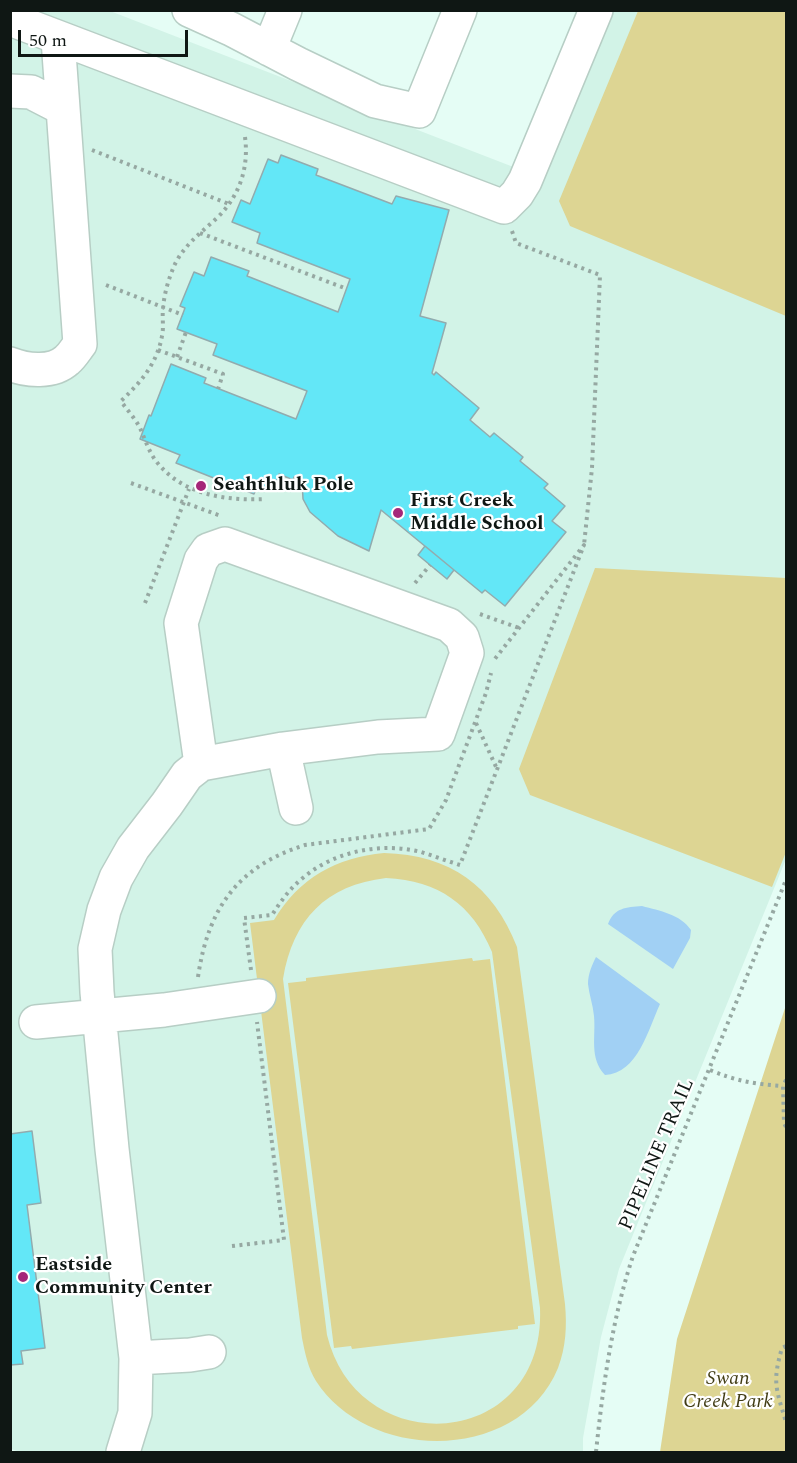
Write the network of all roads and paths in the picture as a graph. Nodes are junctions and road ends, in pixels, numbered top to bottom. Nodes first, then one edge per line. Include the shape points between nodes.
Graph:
1 (189, 10) edge
2 (285, 10) edge
3 (460, 10) edge
4 (596, 10) edge
5 (10, 19) edge
6 (58, 39) junction
7 (269, 49) junction
8 (10, 91) edge
9 (62, 108) junction
10 (244, 127) dead end
11 (88, 149) dead end
12 (229, 204) junction
13 (504, 207) junction
14 (200, 233) junction
15 (106, 285) dead end
16 (346, 289) dead end
17 (163, 307) junction
18 (183, 315) dead end
19 (186, 332) dead end
20 (158, 350) junction
21 (177, 357) junction
22 (10, 364) edge
23 (218, 389) dead end
24 (189, 489) junction
25 (266, 499) dead end
26 (584, 545) junction
27 (430, 565) dead end
28 (410, 588) dead end
29 (145, 603) dead end
30 (471, 611) dead end
31 (519, 628) junction
32 (475, 723) junction
33 (283, 749) junction
34 (201, 764) junction
35 (497, 770) junction
36 (296, 808) dead end
37 (786, 880) edge
38 (199, 984) dead end
39 (257, 997) junction
40 (99, 1017) junction
41 (36, 1022) dead end
42 (710, 1070) junction
43 (786, 1080) edge
44 (783, 1086) junction
45 (786, 1127) edge
46 (232, 1246) dead end
47 (786, 1346) edge
48 (209, 1352) dead end
49 (136, 1358) junction
50 (786, 1422) edge
51 (123, 1452) edge
52 (596, 1452) edge

1 - 7 street
2 - 7 street
3 - 7 street via 419,111 375,101
4 - 13 street via 525,180
5 - 6 street
6 - 9 street
6 - 13 street
8 - 9 street via 31,92
9 - 22 street via 80,344 66,361 45,370
10 - 12 path via 245,171
11 - 12 path
12 - 14 path
13 - 26 path via 516,243 600,274 592,468
14 - 16 path
14 - 17 path via 182,251
15 - 17 path
17 - 18 path
17 - 20 path
19 - 21 path
20 - 21 path
20 - 24 path via 140,384 121,401 139,426 155,460
21 - 23 path via 224,374
24 - 25 path via 215,497
24 - 29 path
26 - 31 path
26 - 35 path
27 - 28 path
30 - 31 path
31 - 32 path via 495,659
32 - 35 path
32 - 38 path via 446,800 429,829 305,845 259,866 235,886 217,910 207,934
33 - 34 street
33 - 34 street via 438,734 466,653 462,637 449,625 225,544 208,550 201,560 181,623
33 - 36 street
34 - 40 street via 187,775 133,848 116,878 95,949
35 - 39 path via 460,865 420,852 387,848 359,851 331,860 304,876 272,915 244,918
37 - 42 path, PIPELINE TRAIL
39 - 40 street
39 - 46 path via 284,1240
40 - 41 street
40 - 49 street
42 - 44 path via 752,1084
42 - 52 path, PIPELINE TRAIL via 624,1285 606,1371
43 - 44 path
44 - 45 path
47 - 50 path via 775,1372
48 - 49 street
49 - 51 street via 135,1413

